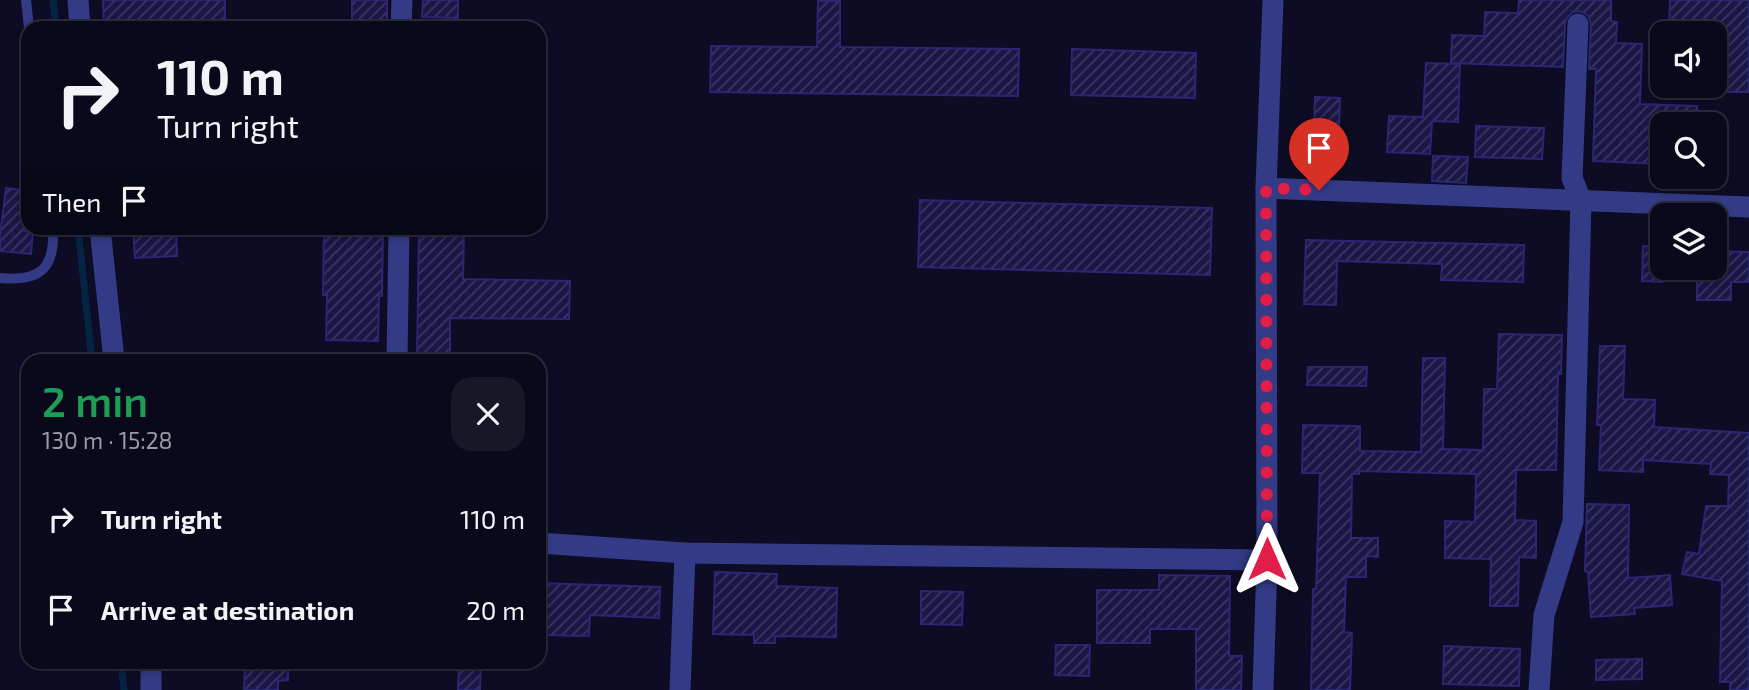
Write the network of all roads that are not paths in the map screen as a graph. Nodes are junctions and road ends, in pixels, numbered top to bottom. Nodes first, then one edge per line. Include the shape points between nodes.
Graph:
1 (26, 0) edge
2 (78, 0) edge
3 (402, 0) edge
4 (1273, 0) edge
5 (28, 21) edge
6 (80, 21) edge
7 (401, 21) edge
8 (1578, 24) dead end
9 (1266, 188) junction
10 (1581, 200) junction
11 (1749, 207) edge
12 (53, 235) edge
13 (101, 235) edge
14 (399, 235) edge
15 (0, 278) edge
16 (113, 354) edge
17 (397, 354) edge
18 (546, 543) edge
19 (685, 553) junction
20 (1267, 559) junction
21 (151, 669) edge
22 (151, 690) edge
23 (680, 690) edge
24 (1263, 690) edge
25 (1539, 690) edge

1 - 5 lane
2 - 6 street
3 - 7 street
4 - 9 street
8 - 10 street via 1572,178
9 - 10 street
9 - 20 street
10 - 11 street
10 - 25 street via 1573,522 1544,615
12 - 15 lane via 48,265 34,276
13 - 16 street
14 - 17 street
18 - 19 street
19 - 20 street
19 - 23 street
20 - 24 street
21 - 22 street

